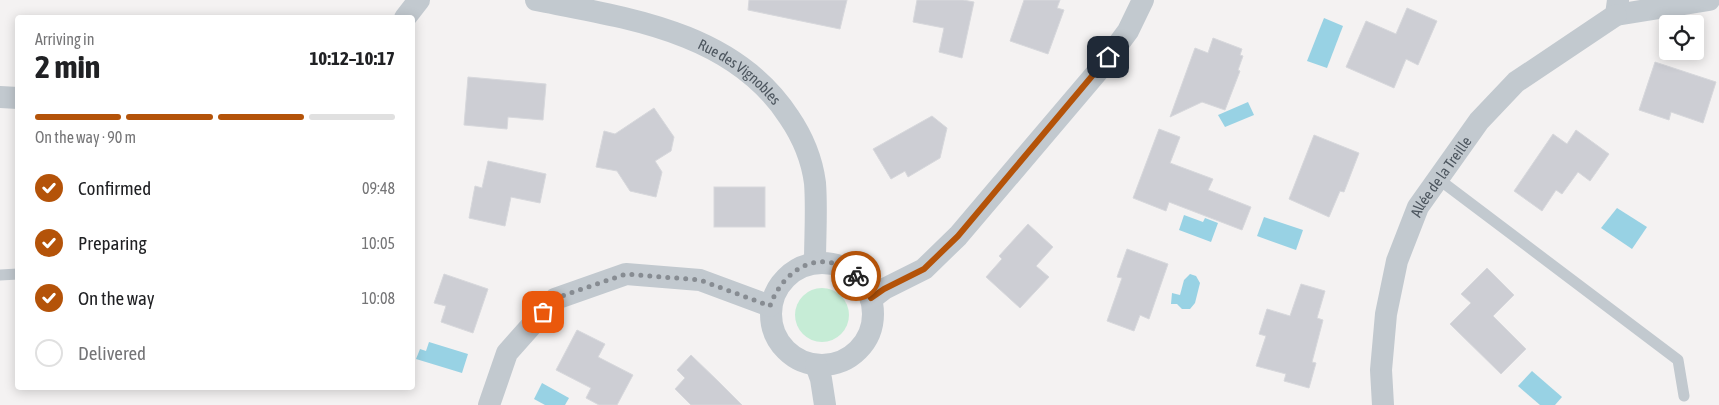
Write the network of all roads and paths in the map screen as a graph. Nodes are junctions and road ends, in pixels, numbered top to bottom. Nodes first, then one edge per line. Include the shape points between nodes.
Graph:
1 (419, 0) edge
2 (536, 0) edge
3 (1143, 0) edge
4 (1709, 0) edge
5 (620, 8) edge
6 (1617, 8) edge
7 (407, 15) edge
8 (0, 97) edge
9 (15, 98) edge
10 (1437, 178) junction
11 (815, 262) junction
12 (15, 274) edge
13 (0, 275) edge
14 (871, 298) junction
15 (770, 306) junction
16 (816, 366) junction
17 (1684, 396) dead end
18 (489, 405) edge
19 (825, 405) edge
20 (1383, 405) edge

1 - 7 street
2 - 5 street, Rue des Vignobles
3 - 14 street via 1128,31 1099,70 958,236 924,269
4 - 6 street, Allée de la Treille
5 - 11 street, Rue des Vignobles via 708,45 747,68 780,103 802,137 815,182
6 - 10 street, Allée de la Treille via 1516,82 1479,121
8 - 9 street
10 - 17 lane via 1678,360
10 - 20 street, Allée de la Treille via 1418,207 1397,261 1386,314 1381,370
11 - 14 street via 850,270 863,283
11 - 15 street via 785,277 775,290
12 - 13 lane
14 - 16 street via 870,332 861,347 833,365
15 - 16 street via 770,323 776,339 786,352
15 - 18 street via 700,280 626,274 556,298 507,353
16 - 19 street

